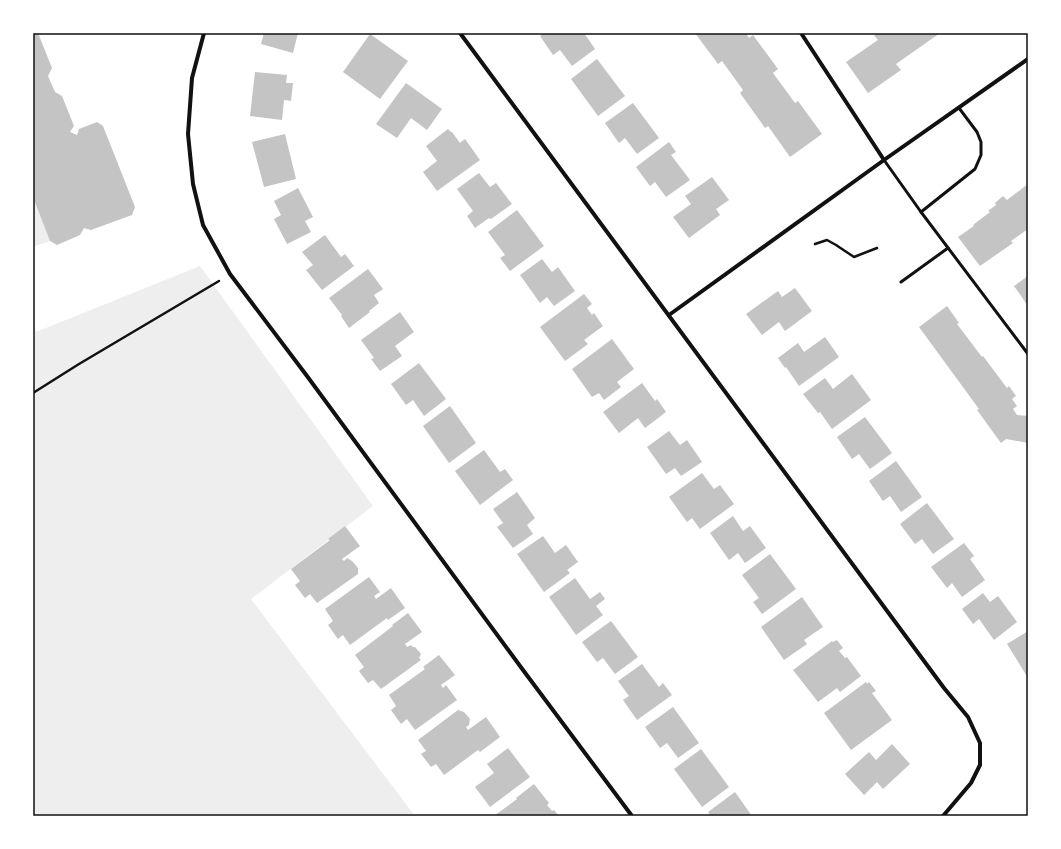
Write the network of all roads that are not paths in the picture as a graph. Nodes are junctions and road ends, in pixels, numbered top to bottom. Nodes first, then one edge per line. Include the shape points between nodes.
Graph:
1 (204, 33) edge
2 (460, 33) edge
3 (801, 33) edge
4 (1028, 59) edge
5 (959, 108) junction
6 (884, 160) junction
7 (921, 212) junction
8 (948, 248) junction
9 (901, 282) dead end
10 (669, 315) junction
11 (1028, 354) edge
12 (632, 816) edge
13 (943, 816) edge

1 - 12 street via 192,78 188,134 193,184 203,225 230,274
2 - 10 street
3 - 6 street
4 - 5 street
5 - 6 street
5 - 7 lane via 977,132 981,142 981,155 975,169
6 - 7 lane
6 - 10 street
7 - 8 lane
8 - 9 lane
8 - 11 lane
10 - 13 street via 968,717 980,743 980,765 971,783

